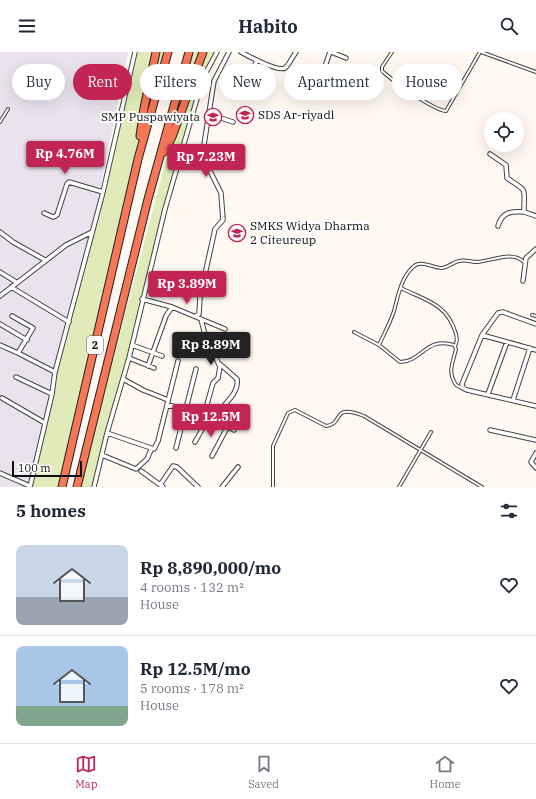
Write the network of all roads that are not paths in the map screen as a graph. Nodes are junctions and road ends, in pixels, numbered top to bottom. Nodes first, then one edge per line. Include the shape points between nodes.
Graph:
1 (135, 52) edge
2 (156, 52) edge
3 (168, 52) edge
4 (189, 52) edge
5 (203, 52) edge
6 (217, 52) edge
7 (229, 52) edge
8 (241, 52) edge
9 (296, 52) edge
10 (330, 52) edge
11 (392, 52) edge
12 (481, 52) edge
13 (346, 58) dead end
14 (257, 60) junction
15 (211, 64) edge
16 (255, 64) edge
17 (326, 64) edge
18 (536, 72) edge
19 (211, 80) edge
20 (214, 81) junction
21 (197, 100) edge
22 (8, 109) dead end
23 (209, 114) junction
24 (0, 122) edge
25 (233, 122) dead end
26 (490, 154) dead end
27 (138, 158) junction
28 (158, 163) junction
29 (103, 192) junction
30 (524, 212) junction
31 (44, 213) dead end
32 (536, 216) edge
33 (498, 226) dead end
34 (0, 232) edge
35 (92, 232) junction
36 (536, 249) edge
37 (45, 260) junction
38 (525, 263) junction
39 (0, 272) edge
40 (523, 281) dead end
41 (16, 282) junction
42 (10, 287) junction
43 (401, 288) junction
44 (0, 296) edge
45 (142, 299) junction
46 (172, 307) junction
47 (532, 315) dead end
48 (12, 316) dead end
49 (196, 316) junction
50 (536, 316) edge
51 (201, 319) junction
52 (69, 322) junction
53 (0, 324) edge
54 (536, 324) edge
55 (225, 329) dead end
56 (354, 332) dead end
57 (482, 335) junction
58 (27, 340) junction
59 (507, 342) junction
60 (132, 345) junction
61 (379, 345) junction
62 (1, 346) edge
63 (455, 346) junction
64 (530, 348) junction
65 (536, 350) edge
66 (18, 353) junction
67 (153, 353) junction
68 (162, 356) dead end
69 (129, 358) junction
70 (178, 361) dead end
71 (219, 364) junction
72 (148, 366) junction
73 (154, 368) dead end
74 (196, 369) dead end
75 (55, 372) junction
76 (16, 377) dead end
77 (122, 379) junction
78 (463, 388) junction
79 (52, 394) junction
80 (488, 394) junction
81 (2, 398) dead end
82 (168, 400) junction
83 (513, 400) junction
84 (167, 405) junction
85 (536, 406) edge
86 (186, 408) junction
87 (204, 415) junction
88 (209, 417) junction
89 (214, 419) junction
90 (45, 422) junction
91 (228, 426) junction
92 (234, 430) dead end
93 (490, 430) dead end
94 (431, 432) dead end
95 (107, 433) junction
96 (536, 440) edge
97 (195, 442) dead end
98 (176, 448) dead end
99 (151, 450) junction
100 (421, 450) junction
101 (536, 453) edge
102 (102, 455) junction
103 (212, 456) dead end
104 (238, 468) dead end
105 (536, 468) edge
106 (141, 471) dead end
107 (0, 473) edge
108 (161, 486) edge
109 (30, 487) edge
110 (62, 487) edge
111 (77, 487) edge
112 (94, 487) edge
113 (198, 487) edge
114 (222, 487) edge
115 (273, 487) edge
116 (399, 487) edge
117 (482, 487) edge

1 - 29 street
2 - 27 highway via 144,108
3 - 27 highway, 2
4 - 28 highway, 2
5 - 28 highway via 172,137
6 - 15 street
7 - 20 street
8 - 14 street
9 - 14 street via 282,69
10 - 13 street
10 - 17 street
11 - 12 lane via 382,71 390,79 446,111
12 - 18 lane
14 - 16 street
19 - 20 street
20 - 23 street
21 - 45 street
22 - 24 lane
23 - 25 street
23 - 49 street via 203,151 221,193 223,220 215,229 200,297 199,314
26 - 30 street via 506,165 507,178 523,188
27 - 110 highway, 2
28 - 111 highway, 2
29 - 31 street via 69,182 57,215 53,217
29 - 35 street
30 - 32 street
30 - 33 street via 506,213
34 - 37 street
35 - 37 street via 74,239
35 - 52 street
36 - 38 street via 529,254
37 - 41 street
38 - 40 street
38 - 43 lane via 517,257 509,256 477,262 461,260 443,268 420,264 413,266 407,273
39 - 41 street
41 - 42 street
42 - 44 street
42 - 52 street
43 - 61 lane via 394,312
43 - 63 lane via 420,295 440,307 453,325 457,339
45 - 46 street
45 - 60 street
46 - 49 street
46 - 67 street via 166,316
47 - 50 lane
48 - 58 street via 33,328
49 - 51 street
51 - 55 street
51 - 71 street
52 - 75 street
53 - 58 street
54 - 57 street via 499,312
56 - 61 lane
57 - 59 street
57 - 78 street via 464,379
58 - 66 street
59 - 64 street
59 - 80 street
60 - 67 street
60 - 69 street
61 - 63 lane via 400,362 410,360 435,343
62 - 66 street
63 - 78 lane via 450,364 451,374 456,385
64 - 65 street
64 - 83 street
66 - 75 street
67 - 68 street
67 - 72 street
69 - 72 street
69 - 77 street
70 - 82 street
71 - 87 street via 219,374 212,385
71 - 89 street via 238,382 231,398
72 - 73 street
74 - 86 street
75 - 79 street
76 - 79 street
77 - 82 street
77 - 95 street
78 - 80 street
79 - 90 street
80 - 83 street
81 - 90 street
82 - 84 street
83 - 85 street
84 - 86 street
84 - 99 street via 156,447
86 - 87 street
86 - 98 street
87 - 88 street
88 - 89 street
88 - 97 street
89 - 91 street
90 - 109 street
91 - 92 street
91 - 103 street
93 - 96 street
94 - 100 lane
95 - 99 street
95 - 102 street
99 - 102 street via 147,460 136,469
100 - 115 lane via 381,424 351,411 343,411 332,425 326,426 297,411 291,411 273,446
100 - 116 lane
100 - 117 lane
101 - 105 street via 531,462
102 - 112 street
104 - 114 street
106 - 108 street
107 - 109 street
108 - 113 street via 173,466

